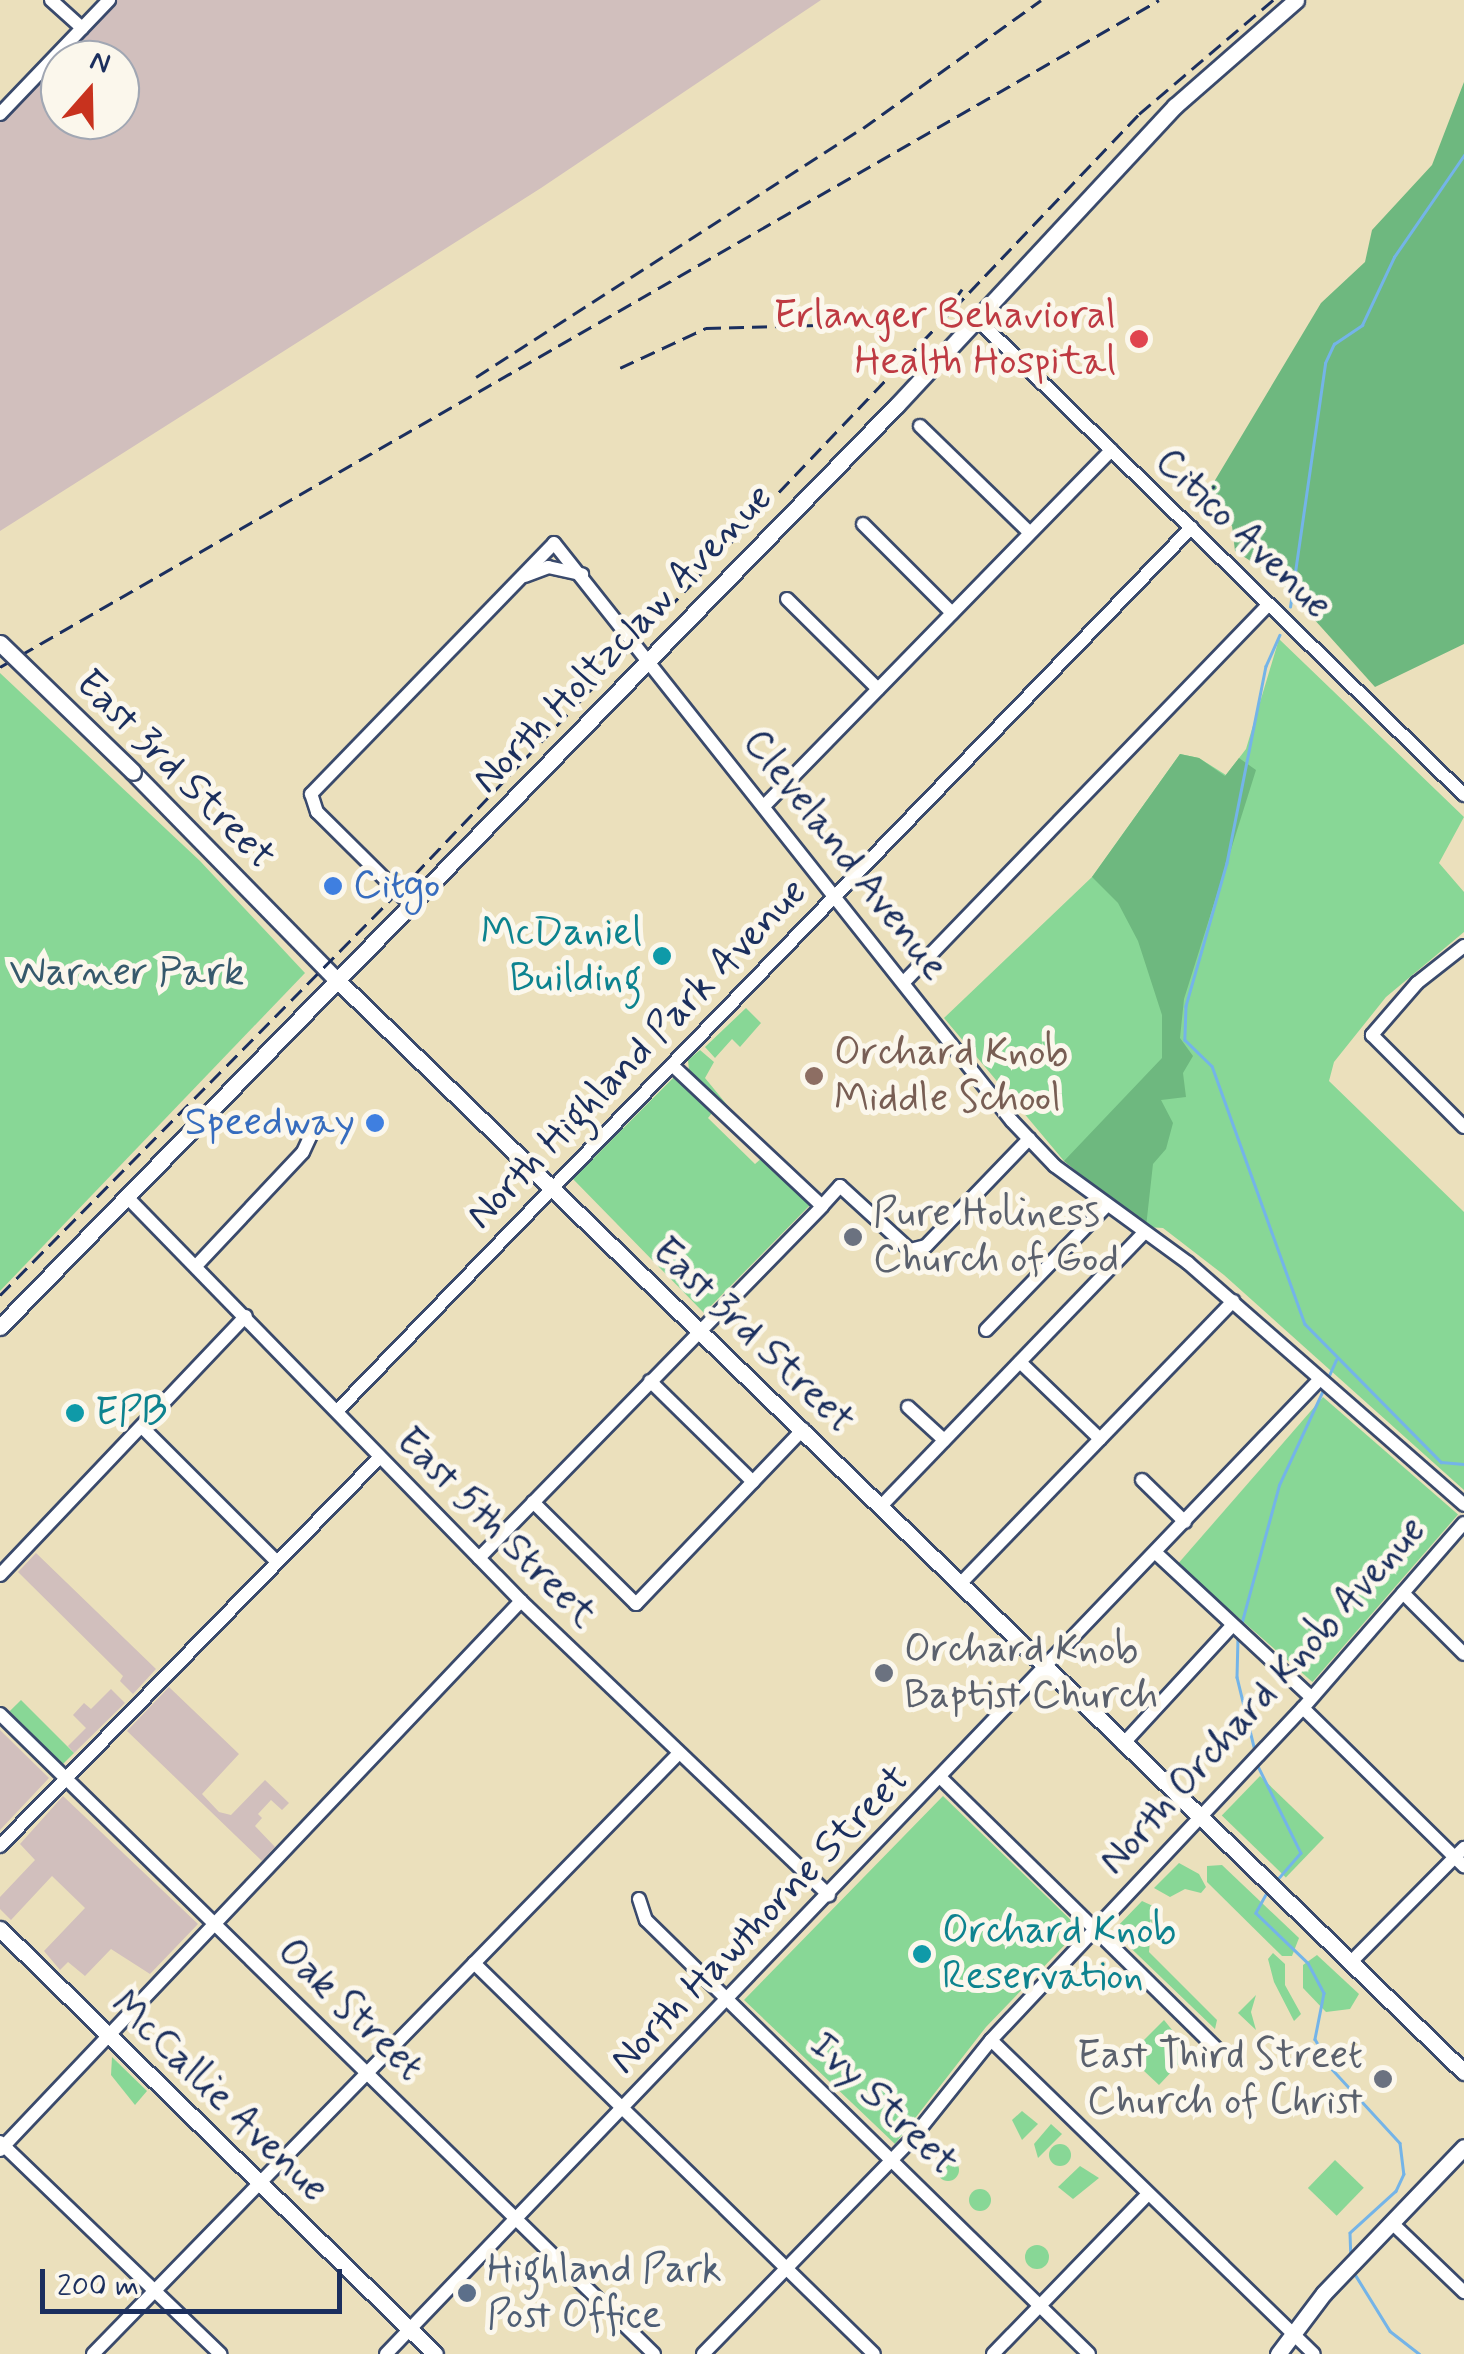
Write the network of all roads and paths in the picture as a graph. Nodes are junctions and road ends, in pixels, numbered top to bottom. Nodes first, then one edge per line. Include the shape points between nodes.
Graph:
1 (51, 0) edge
2 (108, 0) edge
3 (1296, 0) edge
4 (82, 28) junction
5 (0, 114) edge
6 (977, 319) junction
7 (920, 426) dead end
8 (1110, 450) junction
9 (863, 524) dead end
10 (1191, 528) junction
11 (1030, 534) junction
12 (583, 574) junction
13 (511, 587) junction
14 (787, 599) dead end
15 (1270, 604) junction
16 (952, 614) junction
17 (0, 643) edge
18 (648, 659) junction
19 (878, 689) junction
20 (1464, 795) edge
21 (765, 805) junction
22 (834, 896) junction
23 (410, 904) junction
24 (1461, 956) edge
25 (338, 982) junction
26 (904, 982) junction
27 (672, 1065) junction
28 (1464, 1127) edge
29 (311, 1135) dead end
30 (1029, 1139) junction
31 (552, 1190) junction
32 (127, 1198) junction
33 (822, 1206) junction
34 (1106, 1206) junction
35 (1144, 1233) junction
36 (196, 1266) junction
37 (1233, 1301) junction
38 (246, 1316) junction
39 (0, 1327) edge
40 (986, 1330) dead end
41 (701, 1331) junction
42 (1020, 1362) junction
43 (1320, 1379) junction
44 (650, 1380) junction
45 (908, 1407) dead end
46 (339, 1409) junction
47 (142, 1427) junction
48 (803, 1428) junction
49 (1100, 1439) junction
50 (944, 1440) junction
51 (378, 1459) junction
52 (1142, 1480) dead end
53 (753, 1482) junction
54 (532, 1502) junction
55 (883, 1504) junction
56 (1464, 1505) edge
57 (1186, 1522) junction
58 (1464, 1523) edge
59 (1156, 1553) junction
60 (479, 1558) junction
61 (276, 1561) junction
62 (0, 1575) edge
63 (961, 1583) junction
64 (1403, 1593) junction
65 (520, 1601) junction
66 (1232, 1626) junction
67 (1464, 1654) edge
68 (1048, 1664) junction
69 (1307, 1703) junction
70 (0, 1714) edge
71 (1124, 1744) junction
72 (679, 1753) junction
73 (65, 1778) junction
74 (942, 1779) junction
75 (1200, 1818) junction
76 (0, 1846) edge
77 (1461, 1857) edge
78 (829, 1895) junction
79 (640, 1899) dead end
80 (217, 1925) junction
81 (0, 1929) edge
82 (1094, 1930) junction
83 (474, 1963) junction
84 (1350, 1963) junction
85 (728, 2000) junction
86 (110, 2037) junction
87 (990, 2040) junction
88 (1216, 2048) dead end
89 (366, 2072) junction
90 (1464, 2072) edge
91 (624, 2108) junction
92 (2, 2146) edge
93 (1464, 2147) edge
94 (894, 2158) junction
95 (260, 2182) junction
96 (1146, 2195) junction
97 (516, 2218) junction
98 (1392, 2223) junction
99 (787, 2268) junction
100 (155, 2291) junction
101 (1464, 2292) edge
102 (1039, 2305) junction
103 (410, 2330) junction
104 (1291, 2334) junction
105 (94, 2354) edge
106 (220, 2354) edge
107 (386, 2354) edge
108 (435, 2354) edge
109 (654, 2354) edge
110 (703, 2354) edge
111 (874, 2354) edge
112 (992, 2354) edge
113 (1089, 2354) edge
114 (1278, 2354) edge
115 (1314, 2354) edge

1 - 4 street
2 - 4 street
3 - 6 main road, North Holtzclaw Avenue via 1174,106
4 - 5 street
6 - 8 street, Citico Avenue
6 - 18 main road, North Holtzclaw Avenue
7 - 11 street
8 - 10 street, Citico Avenue
8 - 11 street
9 - 16 street
10 - 15 street, Citico Avenue
10 - 22 street, North Highland Park Avenue
11 - 16 street
12 - 13 street via 548,567
12 - 13 street, Cleveland Avenue via 554,542
12 - 18 street, Cleveland Avenue
13 - 23 street via 310,794 317,812
14 - 19 street
15 - 20 street, Citico Avenue
15 - 26 street
16 - 19 street
17 - 25 main road, East 3rd Street, bridge
18 - 21 street, Cleveland Avenue
18 - 23 main road, North Holtzclaw Avenue
19 - 21 street
21 - 22 street, Cleveland Avenue
22 - 26 street, Cleveland Avenue
22 - 27 street, North Highland Park Avenue
23 - 25 main road, North Holtzclaw Avenue
24 - 28 street via 1416,983 1372,1035
25 - 31 main road, East 3rd Street
25 - 32 main road, North Holtzclaw Avenue
26 - 30 street, Cleveland Avenue
27 - 31 street, North Highland Park Avenue
27 - 33 street
29 - 36 street via 303,1152
30 - 33 street via 918,1250 901,1246 840,1186
30 - 34 street, Cleveland Avenue
31 - 41 main road, East 3rd Street
31 - 46 street, North Highland Park Avenue
32 - 36 street, East 5th Street
32 - 39 main road, North Holtzclaw Avenue
33 - 41 street
34 - 35 street, Cleveland Avenue
34 - 40 street
35 - 37 street, Cleveland Avenue
35 - 42 street
36 - 38 street, East 5th Street
37 - 43 street, Cleveland Avenue
37 - 49 street
38 - 46 street, East 5th Street
38 - 47 street
41 - 44 street
41 - 48 main road, East 3rd Street
42 - 49 street
42 - 50 street
43 - 56 street, Cleveland Avenue
43 - 57 street, North Hawthorne Street
44 - 53 street
44 - 54 street
45 - 50 street
46 - 51 street, East 5th Street
47 - 61 street
47 - 62 street
48 - 53 street
48 - 55 main road, East 3rd Street
49 - 63 street
50 - 55 street
51 - 60 street, East 5th Street
51 - 61 street
52 - 57 street
53 - 54 street via 636,1604
54 - 60 street
55 - 63 main road, East 3rd Street
57 - 59 street, North Hawthorne Street
58 - 64 street, North Orchard Knob Avenue
59 - 66 street
59 - 68 street, North Hawthorne Street
60 - 65 street, East 5th Street
61 - 73 street
63 - 68 main road, East 3rd Street
64 - 67 street
64 - 69 street, North Orchard Knob Avenue
65 - 72 street, East 5th Street
65 - 80 street
66 - 69 street
66 - 71 street
68 - 71 main road, East 3rd Street
68 - 74 street, North Hawthorne Street
69 - 75 street, North Orchard Knob Avenue
69 - 77 street
70 - 73 street, Oak Street
71 - 75 main road, East 3rd Street
72 - 78 street, East 5th Street
72 - 83 street
73 - 76 street
73 - 80 street, Oak Street
74 - 78 street, North Hawthorne Street
74 - 82 street
75 - 82 street, North Orchard Knob Avenue
75 - 84 main road, East 3rd Street
77 - 84 street
78 - 85 street, North Hawthorne Street
79 - 85 street, Ivy Street via 646,1920
80 - 86 street
80 - 89 street, Oak Street
81 - 86 main road, McCallie Avenue
82 - 87 street, North Orchard Knob Avenue
82 - 88 street
83 - 89 street
83 - 91 street
84 - 90 main road, East 3rd Street
85 - 91 street, North Hawthorne Street
85 - 94 street, Ivy Street
86 - 92 street
86 - 95 main road, McCallie Avenue
87 - 94 street, North Orchard Knob Avenue
87 - 96 street
89 - 95 street
89 - 97 street, Oak Street
91 - 97 street, North Hawthorne Street
91 - 99 street
92 - 100 street
93 - 98 main road
94 - 99 street, North Orchard Knob Avenue
94 - 102 street, Ivy Street
95 - 100 street
95 - 103 main road, McCallie Avenue
96 - 102 street
96 - 104 street
97 - 103 street, North Hawthorne Street
97 - 109 street, Oak Street
98 - 101 street
98 - 104 main road
99 - 110 street, North Orchard Knob Avenue
99 - 111 street
100 - 105 street
100 - 106 street
102 - 112 street
102 - 113 street, Ivy Street
103 - 107 street, North Hawthorne Street
103 - 108 main road, McCallie Avenue
104 - 114 main road
104 - 115 street

